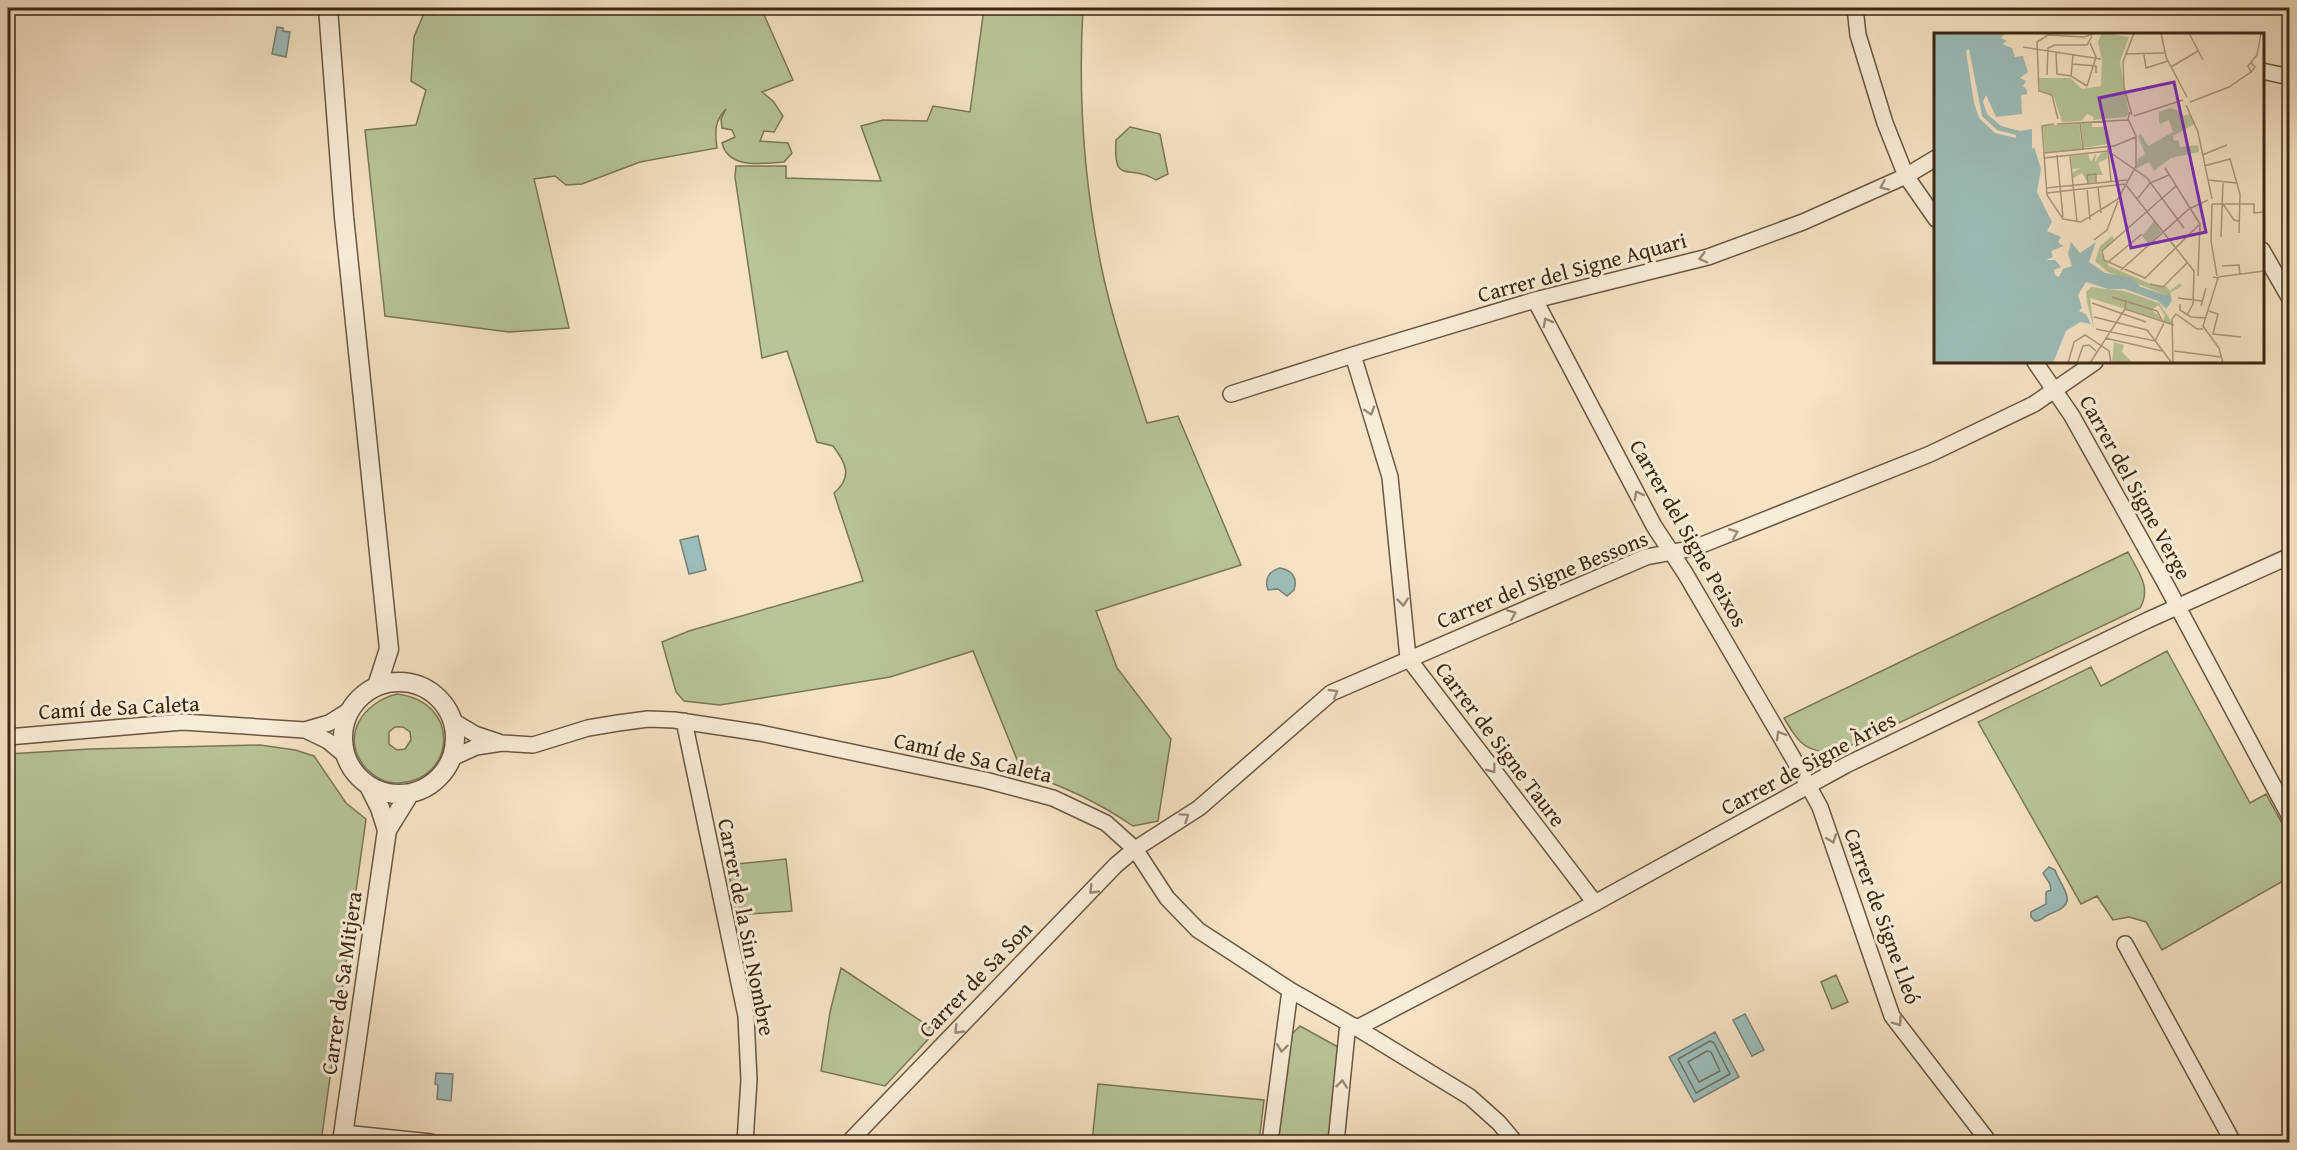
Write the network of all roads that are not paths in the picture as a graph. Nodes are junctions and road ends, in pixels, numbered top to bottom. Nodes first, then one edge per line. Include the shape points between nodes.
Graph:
1 (328, 8) edge
2 (1856, 8) edge
3 (2264, 71) edge
4 (2289, 77) edge
5 (1934, 159) edge
6 (1906, 176) junction
7 (1934, 218) edge
8 (2264, 254) edge
9 (2289, 299) edge
10 (1535, 300) junction
11 (1353, 355) junction
12 (2036, 363) edge
13 (2094, 363) edge
14 (2055, 390) junction
15 (1231, 394) dead end
16 (1671, 553) junction
17 (2289, 556) edge
18 (2177, 606) junction
19 (389, 649) junction
20 (1408, 658) junction
21 (413, 683) junction
22 (377, 686) junction
23 (351, 709) junction
24 (453, 721) junction
25 (684, 721) junction
26 (305, 730) junction
27 (8, 737) edge
28 (502, 743) junction
29 (346, 756) junction
30 (452, 758) junction
31 (369, 786) junction
32 (1809, 786) junction
33 (410, 793) junction
34 (2289, 817) edge
35 (387, 830) junction
36 (1135, 849) junction
37 (1595, 903) junction
38 (2125, 944) dead end
39 (1290, 990) junction
40 (1353, 1025) junction
41 (343, 1138) edge
42 (431, 1143) edge
43 (745, 1143) edge
44 (849, 1143) edge
45 (1270, 1143) edge
46 (1336, 1143) edge
47 (1515, 1143) edge
48 (1989, 1143) edge
49 (2233, 1143) edge

1 - 19 street via 344,217
2 - 6 street via 1858,35
3 - 4 street
5 - 6 street, Carrer del Signe Aquari
6 - 7 street
6 -> 10 street, Carrer del Signe Aquari via 1803,222 1708,257
8 - 9 street
10 - 11 street, Carrer del Signe Aquari
16 -> 10 street, Carrer del Signe Peixos
11 - 15 street, Carrer del Signe Aquari
11 -> 20 street, Carrer de Signe Taure via 1390,477
12 - 14 street, Carrer del Signe Verge
13 - 14 street, Carrer del Signe Bessons
16 -> 14 street, Carrer del Signe Bessons via 1694,548 1930,454
14 - 18 street, Carrer del Signe Verge
20 -> 16 street, Carrer del Signe Bessons via 1646,557
32 -> 16 street, Carrer del Signe Peixos
17 - 18 street, Carrer de Signe Àries
18 - 32 street, Carrer de Signe Àries
18 - 34 street, Carrer del Signe Verge
19 - 21 street
19 - 22 street
36 -> 20 street, Carrer del Signe Bessons via 1199,808 1331,693
20 -> 37 street, Carrer de Signe Taure
21 - 22 street
21 - 24 street via 444,704
22 - 23 street
23 - 26 street, Camí de Sa Caleta via 329,723
23 - 29 street via 343,733
24 - 28 street, Camí de Sa Caleta
24 - 30 street via 456,741
25 - 28 street, Camí de Sa Caleta via 618,723 533,745
25 - 36 street, Camí de Sa Caleta via 760,733 1053,798 1106,823
25 - 43 street, Carrer de la Sin Nombre via 746,1016 749,1080
26 - 27 street, Camí de Sa Caleta via 183,722
26 - 29 street, Camí de Sa Caleta via 328,741
28 - 30 street, Camí de Sa Caleta via 476,747
29 - 31 street via 359,778
30 - 33 street via 440,777
31 - 33 street via 392,794
31 - 35 street, Carrer de Sa Mitjera
32 - 37 street, Carrer de Signe Àries
32 -> 48 street, Carrer de Signe Lleó via 1836,850 1892,1016
33 - 35 street, Carrer de Sa Mitjera
35 - 41 street, Carrer de Sa Mitjera
36 - 39 street, Camí de Sa Caleta via 1167,898 1197,930
36 -> 44 street, Carrer de Sa Son
37 - 40 street, Carrer de Signe Àries
38 - 49 street
39 - 40 street, Camí de Sa Caleta
39 -> 45 street
46 -> 40 street
40 - 47 street, Camí de Sa Caleta via 1470,1097
41 - 42 street

